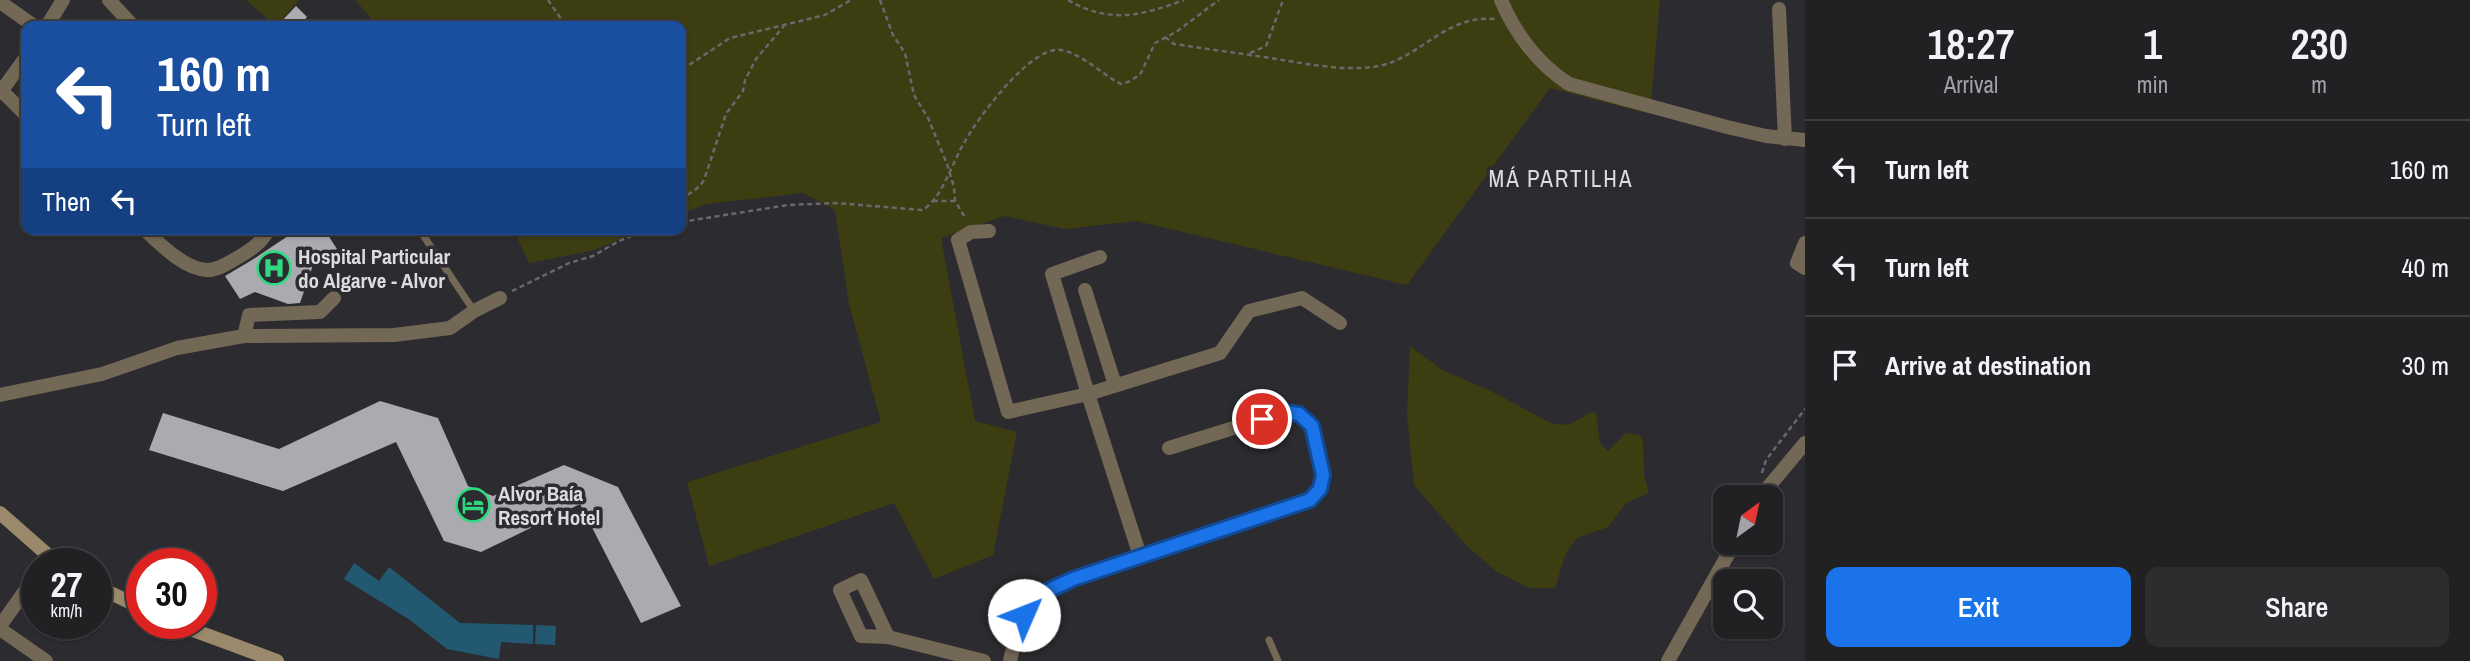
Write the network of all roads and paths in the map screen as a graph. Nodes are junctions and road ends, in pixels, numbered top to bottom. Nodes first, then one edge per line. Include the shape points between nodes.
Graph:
1 (63, 0) edge
2 (109, 0) edge
3 (548, 0) edge
4 (851, 0) edge
5 (880, 0) edge
6 (1068, 0) edge
7 (1184, 0) edge
8 (1220, 0) edge
9 (1283, 0) edge
10 (1501, 0) edge
11 (0, 2) edge
12 (1779, 9) dead end
13 (1512, 20) junction
14 (27, 21) edge
15 (50, 21) edge
16 (128, 21) edge
17 (563, 21) edge
18 (784, 26) junction
19 (1165, 36) junction
20 (1247, 54) junction
21 (21, 64) edge
22 (686, 65) edge
23 (1, 92) edge
24 (21, 110) edge
25 (1785, 139) junction
26 (1805, 140) edge
27 (949, 173) junction
28 (686, 196) edge
29 (933, 201) junction
30 (955, 201) junction
31 (686, 221) edge
32 (989, 231) dead end
33 (971, 232) junction
34 (152, 235) edge
35 (265, 235) edge
36 (423, 235) edge
37 (634, 235) edge
38 (1805, 243) edge
39 (1100, 257) dead end
40 (1805, 268) edge
41 (1085, 290) dead end
42 (334, 298) dead end
43 (500, 298) joint
44 (474, 311) junction
45 (1340, 323) dead end
46 (244, 336) junction
47 (1115, 385) junction
48 (1088, 394) junction
49 (0, 395) edge
50 (1805, 410) edge
51 (1805, 443) edge
52 (1169, 448) dead end
53 (1766, 460) dead end
54 (1768, 485) edge
55 (0, 513) edge
56 (37, 548) edge
57 (1728, 555) edge
58 (1140, 556) junction
59 (21, 597) edge
60 (0, 628) edge
61 (888, 637) dead end
62 (217, 639) edge
63 (1269, 640) dead end
64 (46, 661) edge
65 (277, 661) edge
66 (984, 661) edge
67 (1010, 661) edge
68 (1278, 661) edge
69 (1668, 661) edge

1 - 15 street
2 - 16 street
3 - 17 path
4 - 18 path via 825,15
5 - 27 path via 905,53 914,95
6 - 7 path via 1118,17
8 - 19 path
9 - 20 path via 1266,46
10 - 13 street
11 - 14 street
12 - 25 street
13 - 20 path via 1459,22 1390,64 1371,68 1317,66
13 - 25 street via 1530,50 1569,84
18 - 22 path via 730,38
18 - 28 path via 756,59 743,91 726,114 704,180
19 - 20 path via 1174,44
19 - 27 path via 1155,43 1141,73 1121,84 1060,49 1027,63 975,126
21 - 23 street
23 - 24 street
25 - 26 street
27 - 29 path
27 - 30 path
29 - 30 path
29 - 31 path via 922,210 836,203 788,205
30 - 33 path
32 - 33 street
33 - 48 street via 958,240 1008,412
34 - 35 street via 187,263 209,270 249,251
36 - 44 lane
37 - 43 path
38 - 40 street via 1797,263
39 - 48 street via 1052,274
41 - 47 street
42 - 46 street via 320,312 249,315
43 - 44 street
44 - 46 street via 450,328 394,335
45 - 47 street via 1302,298 1249,311 1220,353
46 - 49 street via 177,348 102,374
47 - 48 street
48 - 58 street
50 - 53 path
51 - 54 street
52 - 58 street via 1285,412 1299,414 1312,426 1323,475 1320,489 1310,500
55 - 56 street
57 - 69 street
58 - 67 street via 1043,593 1024,615
59 - 60 street
60 - 64 street
61 - 66 street
62 - 65 street
63 - 68 lane

